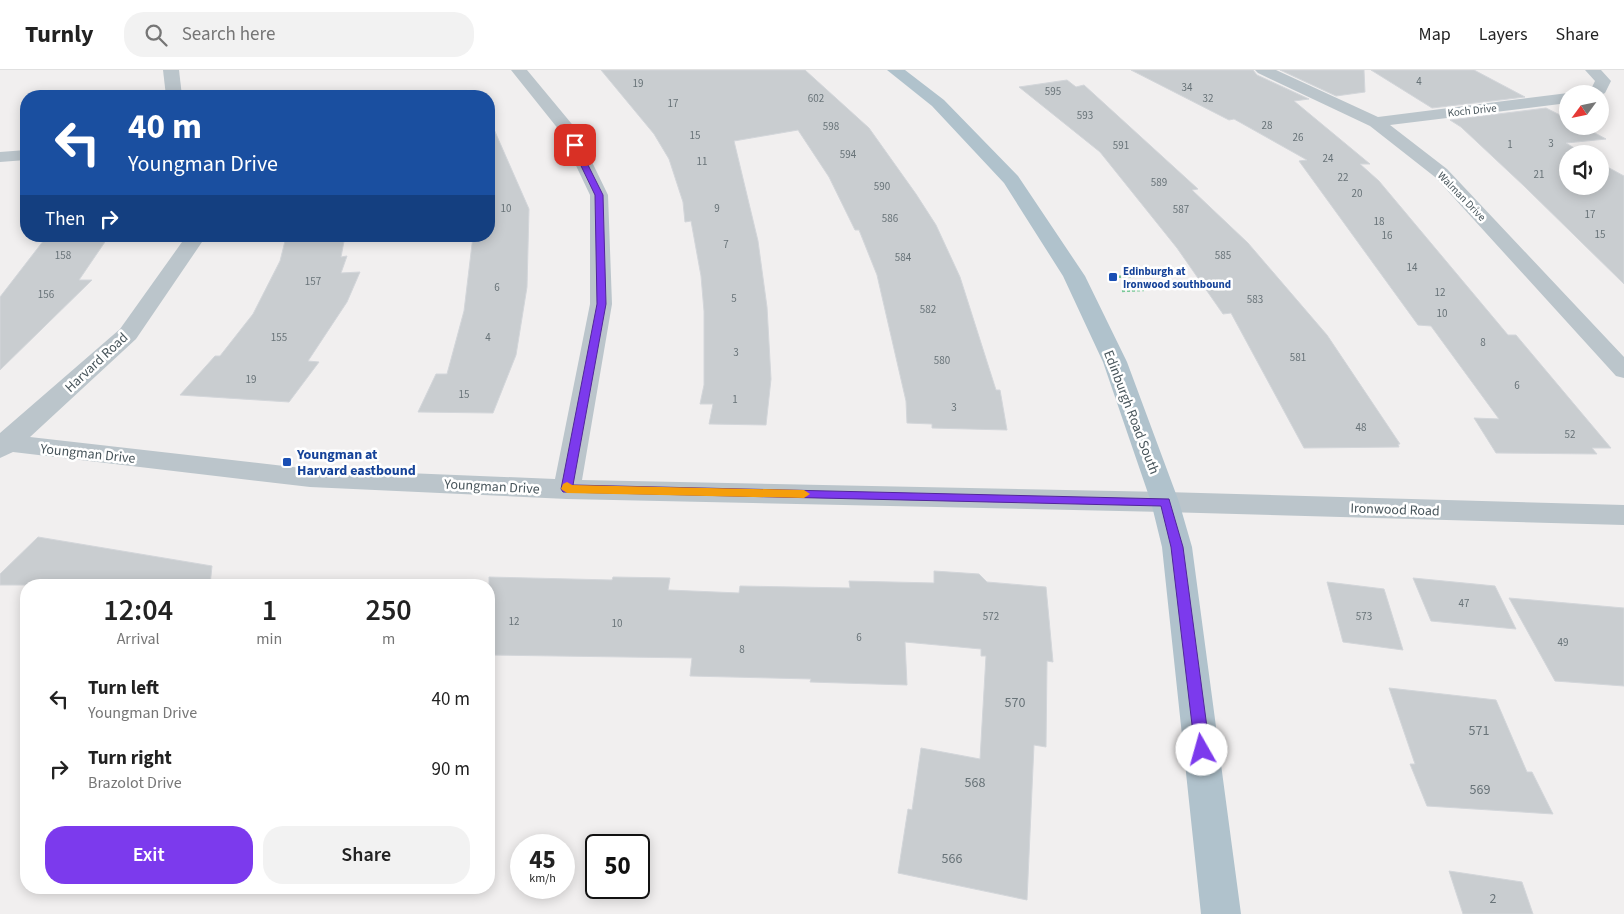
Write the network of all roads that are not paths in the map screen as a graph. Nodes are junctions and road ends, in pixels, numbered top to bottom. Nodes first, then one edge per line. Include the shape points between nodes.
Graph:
1 (171, 70) edge
2 (519, 70) edge
3 (895, 70) edge
4 (1263, 70) edge
5 (1592, 70) edge
6 (1602, 85) edge
7 (173, 90) edge
8 (1559, 99) edge
9 (1376, 122) junction
10 (20, 155) edge
11 (0, 157) edge
12 (192, 242) edge
13 (1624, 370) edge
14 (2, 445) edge
15 (567, 489) junction
16 (1165, 502) junction
17 (1624, 515) edge
18 (1221, 914) edge

1 - 7 street
2 - 15 street via 567,128 599,195 601,304
3 - 16 main road, Edinburgh Road South via 938,103 1012,180 1074,276 1115,362
4 - 9 street, Walman Drive
5 - 6 street via 1604,81
8 - 9 street, Koch Drive
9 - 13 street, Walman Drive via 1441,173
10 - 11 street
12 - 14 street, Harvard Road via 128,334
14 - 15 street, Youngman Drive via 310,478
15 - 16 street, Youngman Drive
16 - 17 street, Ironwood Road
16 - 18 main road, Edinburgh Road South via 1177,547

